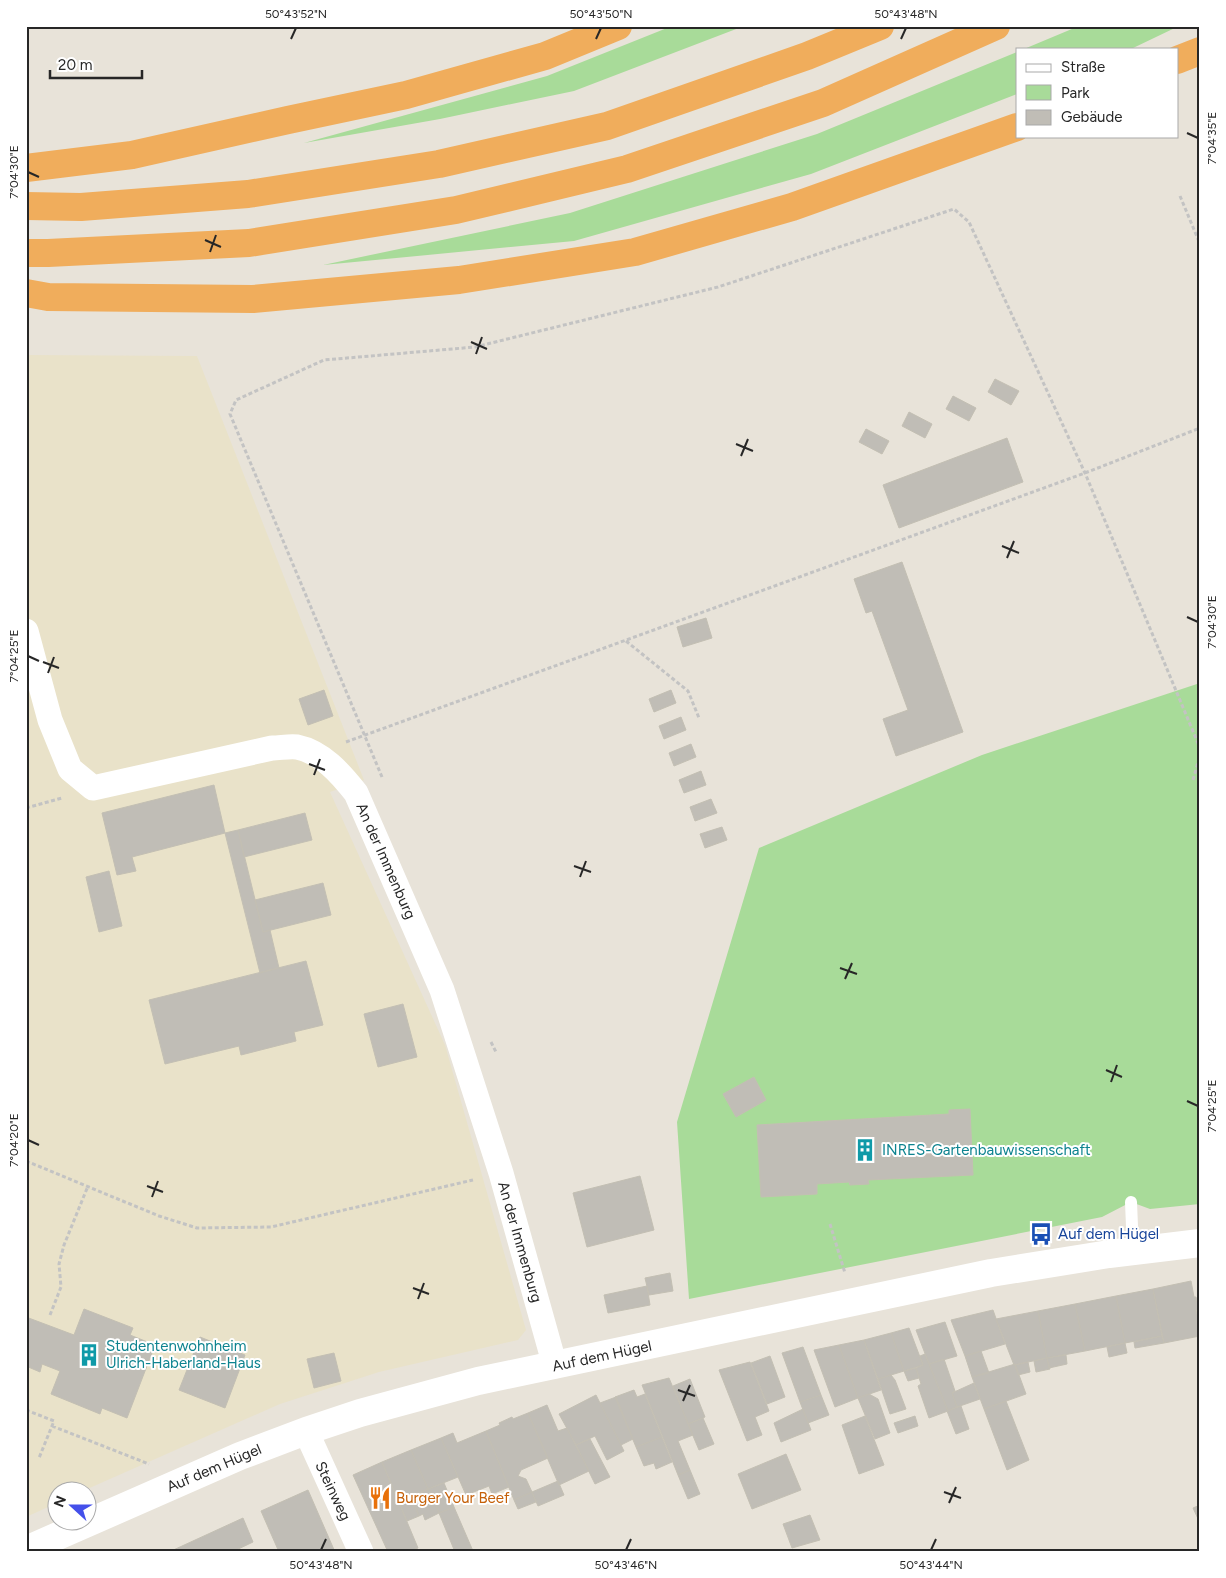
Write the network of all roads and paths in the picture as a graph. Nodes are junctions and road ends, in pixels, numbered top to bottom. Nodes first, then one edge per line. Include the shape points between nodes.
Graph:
1 (618, 26) edge
2 (880, 26) edge
3 (996, 26) edge
4 (1200, 51) edge
5 (1178, 60) edge
6 (1016, 127) edge
7 (26, 168) edge
8 (1180, 196) dead end
9 (26, 206) edge
10 (1200, 244) edge
11 (26, 253) edge
12 (26, 293) edge
13 (1200, 428) edge
14 (1085, 473) junction
15 (26, 631) edge
16 (625, 641) junction
17 (699, 718) dead end
18 (365, 735) junction
19 (1200, 748) edge
20 (1200, 755) edge
21 (319, 756) junction
22 (383, 780) dead end
23 (1193, 780) dead end
24 (488, 1035) dead end
25 (496, 1052) dead end
26 (26, 1161) edge
27 (501, 1173) junction
28 (88, 1186) junction
29 (1132, 1202) dead end
30 (830, 1224) dead end
31 (1200, 1243) edge
32 (1133, 1251) junction
33 (846, 1276) dead end
34 (50, 1315) dead end
35 (555, 1366) junction
36 (26, 1410) edge
37 (52, 1426) junction
38 (306, 1431) junction
39 (39, 1458) dead end
40 (155, 1467) dead end
41 (26, 1550) edge
42 (361, 1552) edge

1 - 7 highway via 544,56 406,95 132,155
2 - 9 highway via 808,56 607,126 439,164 248,194 81,207
3 - 11 highway via 823,102 702,144 628,169 456,210 249,243
4 - 5 highway
6 - 12 highway via 792,207 635,252 459,280 253,299 48,298
8 - 10 path
13 - 14 path
14 - 16 path
14 - 18 path via 969,222 954,209 718,288 475,347 324,360 236,400 230,414
14 - 19 path
15 - 21 street, An der Immenburg via 50,720 70,769 93,788 272,748 297,747
16 - 17 path via 688,691
16 - 18 path
18 - 21 path
18 - 22 path
20 - 23 path
21 - 27 street, An der Immenburg via 356,793 442,990
24 - 25 path
26 - 28 path
27 - 28 path via 271,1227 197,1228
27 - 35 street, An der Immenburg
28 - 34 path via 64,1245 60,1264 61,1287
29 - 32 lane
30 - 33 path
31 - 32 street, Auf dem Hügel
32 - 35 street, Auf dem Hügel via 991,1273
35 - 38 street, Auf dem Hügel via 478,1381
36 - 37 path via 54,1421
37 - 39 path
37 - 40 path
38 - 41 street, Auf dem Hügel via 240,1456
38 - 42 street, Steinweg

